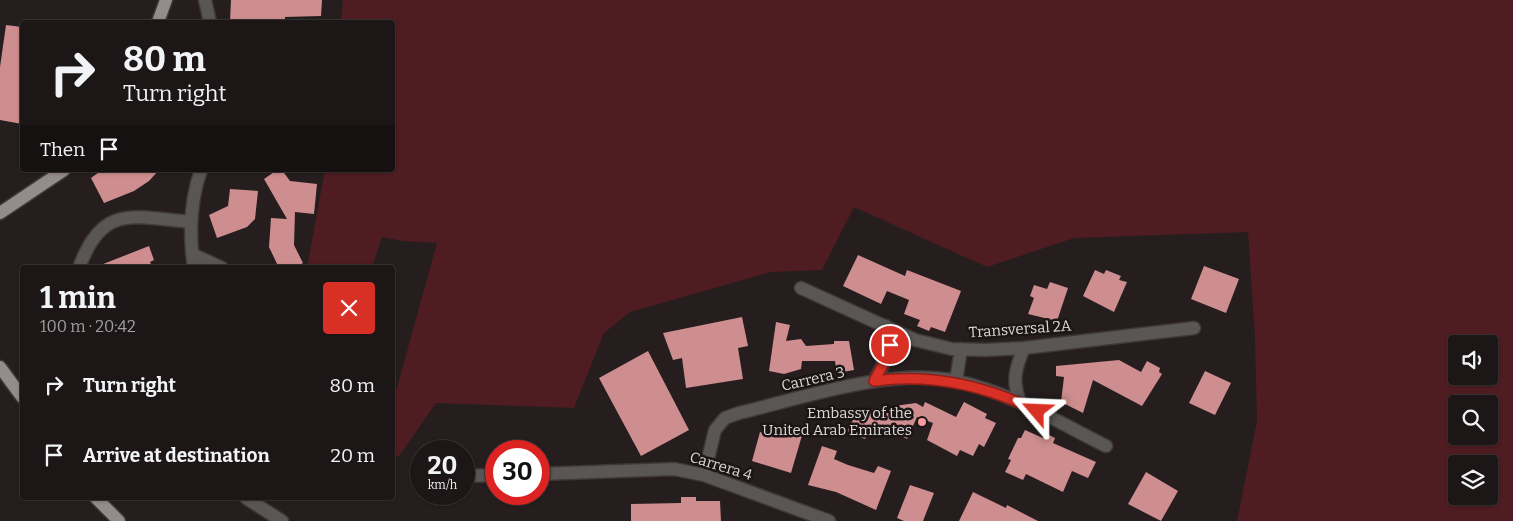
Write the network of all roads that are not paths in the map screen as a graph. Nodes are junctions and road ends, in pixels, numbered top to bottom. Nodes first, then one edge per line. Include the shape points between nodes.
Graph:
1 (166, 0) edge
2 (205, 0) edge
3 (159, 20) edge
4 (210, 20) edge
5 (61, 172) edge
6 (200, 172) edge
7 (0, 212) edge
8 (191, 222) junction
9 (192, 254) junction
10 (80, 265) edge
11 (194, 265) edge
12 (216, 265) edge
13 (801, 288) dead end
14 (886, 326) junction
15 (1194, 328) dead end
16 (1024, 348) junction
17 (961, 349) junction
18 (0, 366) edge
19 (874, 381) junction
20 (956, 381) junction
21 (20, 394) edge
22 (1020, 402) junction
23 (1106, 446) dead end
24 (550, 474) edge
25 (704, 475) junction
26 (98, 500) edge
27 (249, 500) edge
28 (119, 521) edge
29 (282, 521) edge
30 (829, 521) edge

1 - 3 main road
2 - 4 street
5 - 7 main road
6 - 8 street via 193,196
8 - 9 street
8 - 10 street via 141,218 114,220 98,231
9 - 11 street
9 - 12 street
13 - 14 street, Transversal 2A
14 - 17 street, Transversal 2A via 931,345
14 - 19 street via 890,345 888,356
15 - 16 street, Transversal 2A
16 - 17 street, Transversal 2A
16 - 22 street via 1014,386
17 - 20 street
18 - 21 main road
19 - 20 street, Carrera 3 via 931,378
19 - 25 street, Carrera 3 via 725,418 716,430
20 - 22 street, Carrera 3
22 - 23 street, Carrera 3
24 - 25 street, Carrera 4 via 674,468
25 - 30 street, Carrera 4
26 - 28 main road
27 - 29 street

